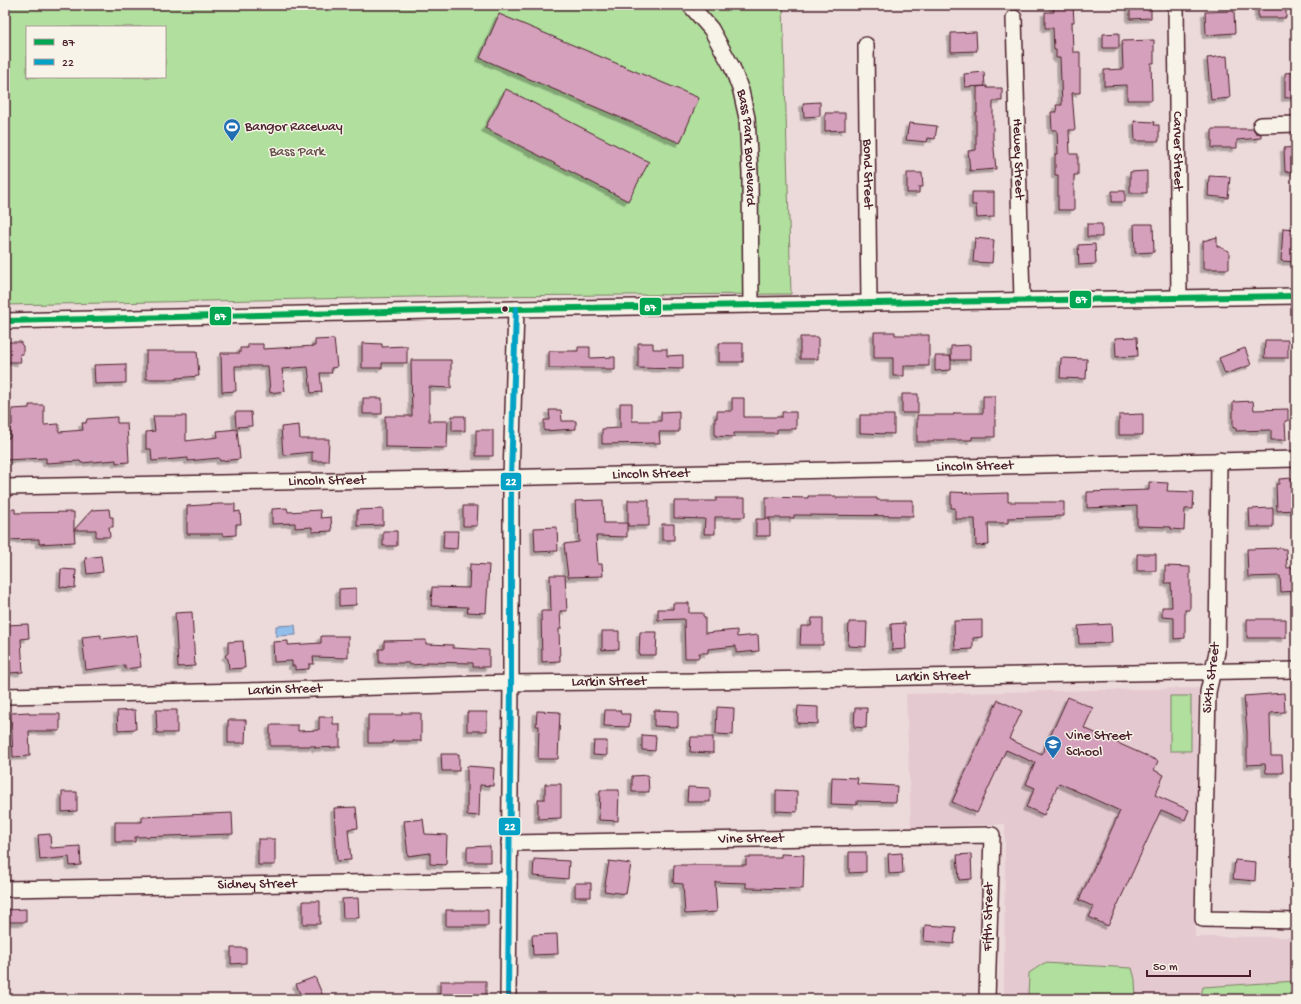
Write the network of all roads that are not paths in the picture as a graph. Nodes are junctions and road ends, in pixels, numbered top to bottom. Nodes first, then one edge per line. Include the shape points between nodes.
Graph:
1 (690, 5) edge
2 (1176, 5) edge
3 (1014, 18) dead end
4 (866, 45) dead end
5 (1296, 124) edge
6 (1261, 125) dead end
7 (1296, 296) edge
8 (1179, 297) junction
9 (1022, 299) junction
10 (869, 302) junction
11 (751, 305) junction
12 (516, 309) junction
13 (5, 321) edge
14 (1296, 459) edge
15 (1219, 460) junction
16 (511, 478) junction
17 (5, 487) edge
18 (1296, 670) edge
19 (1212, 671) junction
20 (512, 683) junction
21 (5, 696) edge
22 (992, 835) joint
23 (509, 843) junction
24 (509, 880) junction
25 (5, 889) edge
26 (1296, 921) edge
27 (508, 999) edge
28 (987, 999) edge

1 - 11 street, Bass Park Boulevard via 710,29 732,67 747,118
2 - 8 street, Carver Street
3 - 9 street, Hewey Street
4 - 10 street, Bond Street
5 - 6 street
7 - 8 street
8 - 9 street
9 - 10 street
10 - 11 street
11 - 12 street
12 - 13 street
12 - 16 street
14 - 15 street, Lincoln Street
15 - 16 street, Lincoln Street
15 - 19 street, Sixth Street via 1217,652
16 - 17 street, Lincoln Street
16 - 20 street
18 - 19 street, Larkin Street
19 - 20 street, Larkin Street
19 - 26 street, Sixth Street via 1208,692 1202,919
20 - 21 street, Larkin Street
20 - 23 street
22 - 23 street, Vine Street
22 - 28 street, Fifth Street
23 - 24 street
24 - 25 street, Sidney Street
24 - 27 street

